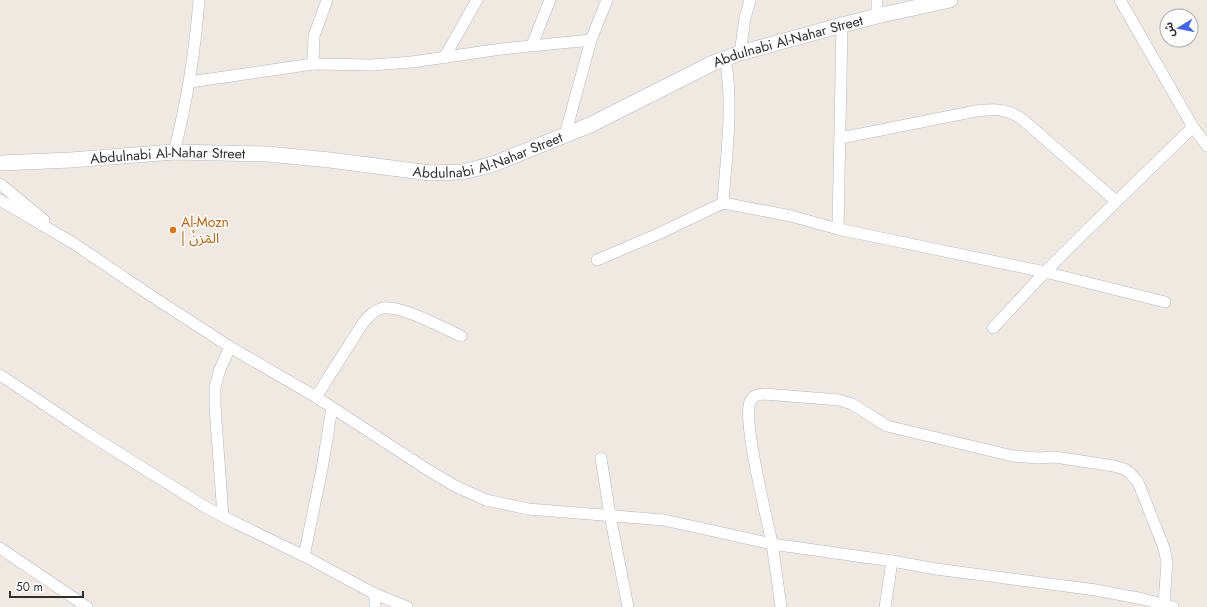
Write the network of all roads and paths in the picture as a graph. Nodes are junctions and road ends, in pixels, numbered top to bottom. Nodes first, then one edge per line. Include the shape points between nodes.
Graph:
1 (199, 0) edge
2 (327, 0) edge
3 (476, 0) edge
4 (550, 0) edge
5 (607, 0) edge
6 (750, 0) edge
7 (876, 0) edge
8 (950, 0) edge
9 (1120, 0) edge
10 (877, 16) junction
11 (842, 25) junction
12 (591, 40) junction
13 (532, 45) junction
14 (740, 53) junction
15 (444, 58) junction
16 (725, 58) junction
17 (313, 64) junction
18 (190, 82) junction
19 (1194, 127) junction
20 (566, 135) junction
21 (841, 138) junction
22 (1207, 146) edge
23 (174, 152) junction
24 (0, 163) edge
25 (0, 184) edge
26 (0, 200) edge
27 (1116, 201) junction
28 (723, 202) junction
29 (838, 229) junction
30 (73, 243) junction
31 (597, 260) dead end
32 (1045, 272) junction
33 (1165, 302) dead end
34 (993, 328) dead end
35 (461, 336) dead end
36 (230, 347) junction
37 (0, 375) edge
38 (316, 397) junction
39 (332, 408) junction
40 (601, 458) dead end
41 (610, 515) junction
42 (223, 516) junction
43 (772, 544) junction
44 (0, 548) edge
45 (304, 556) junction
46 (892, 561) junction
47 (375, 594) junction
48 (1168, 606) edge
49 (86, 607) edge
50 (375, 607) edge
51 (407, 607) edge
52 (628, 607) edge
53 (781, 607) edge
54 (885, 607) edge

1 - 18 street
2 - 17 street via 314,36
3 - 15 street
4 - 13 street
5 - 12 street
6 - 14 street
7 - 10 street
8 - 10 street, Abdulnabi Al-Nahar Street
9 - 19 street
10 - 11 street, Abdulnabi Al-Nahar Street
11 - 14 street, Abdulnabi Al-Nahar Street
11 - 21 street
12 - 13 street
12 - 20 street
13 - 15 street
14 - 16 street, Abdulnabi Al-Nahar Street
15 - 17 street via 372,65
16 - 20 street, Abdulnabi Al-Nahar Street
16 - 28 street via 728,109
17 - 18 street
18 - 23 street
19 - 22 street
19 - 27 street
20 - 23 street, Abdulnabi Al-Nahar Street via 479,168 448,173 267,154
21 - 27 street via 976,111 1007,111 1022,119
21 - 29 street
23 - 24 street, Abdulnabi Al-Nahar Street
25 - 30 street
26 - 30 street
27 - 32 street
28 - 29 street
28 - 31 street
29 - 32 street
30 - 36 street
32 - 33 street
32 - 34 street
35 - 38 street via 405,311 394,308 378,310 363,323
36 - 38 street
36 - 42 street via 215,387
37 - 42 street via 164,482
38 - 39 street
39 - 41 street via 455,486 486,500 528,509
39 - 45 street
40 - 41 street
41 - 43 street via 664,520
41 - 52 street
42 - 45 street
43 - 46 street
43 - 48 street via 751,435 750,402 758,394 839,400 852,404 886,426 902,430 1017,456 1081,460 1114,466 1129,472 1138,482 1164,548 1167,562
43 - 53 street
44 - 49 street
45 - 47 street
46 - 48 street via 1096,590
46 - 54 street
47 - 50 street
47 - 51 street

